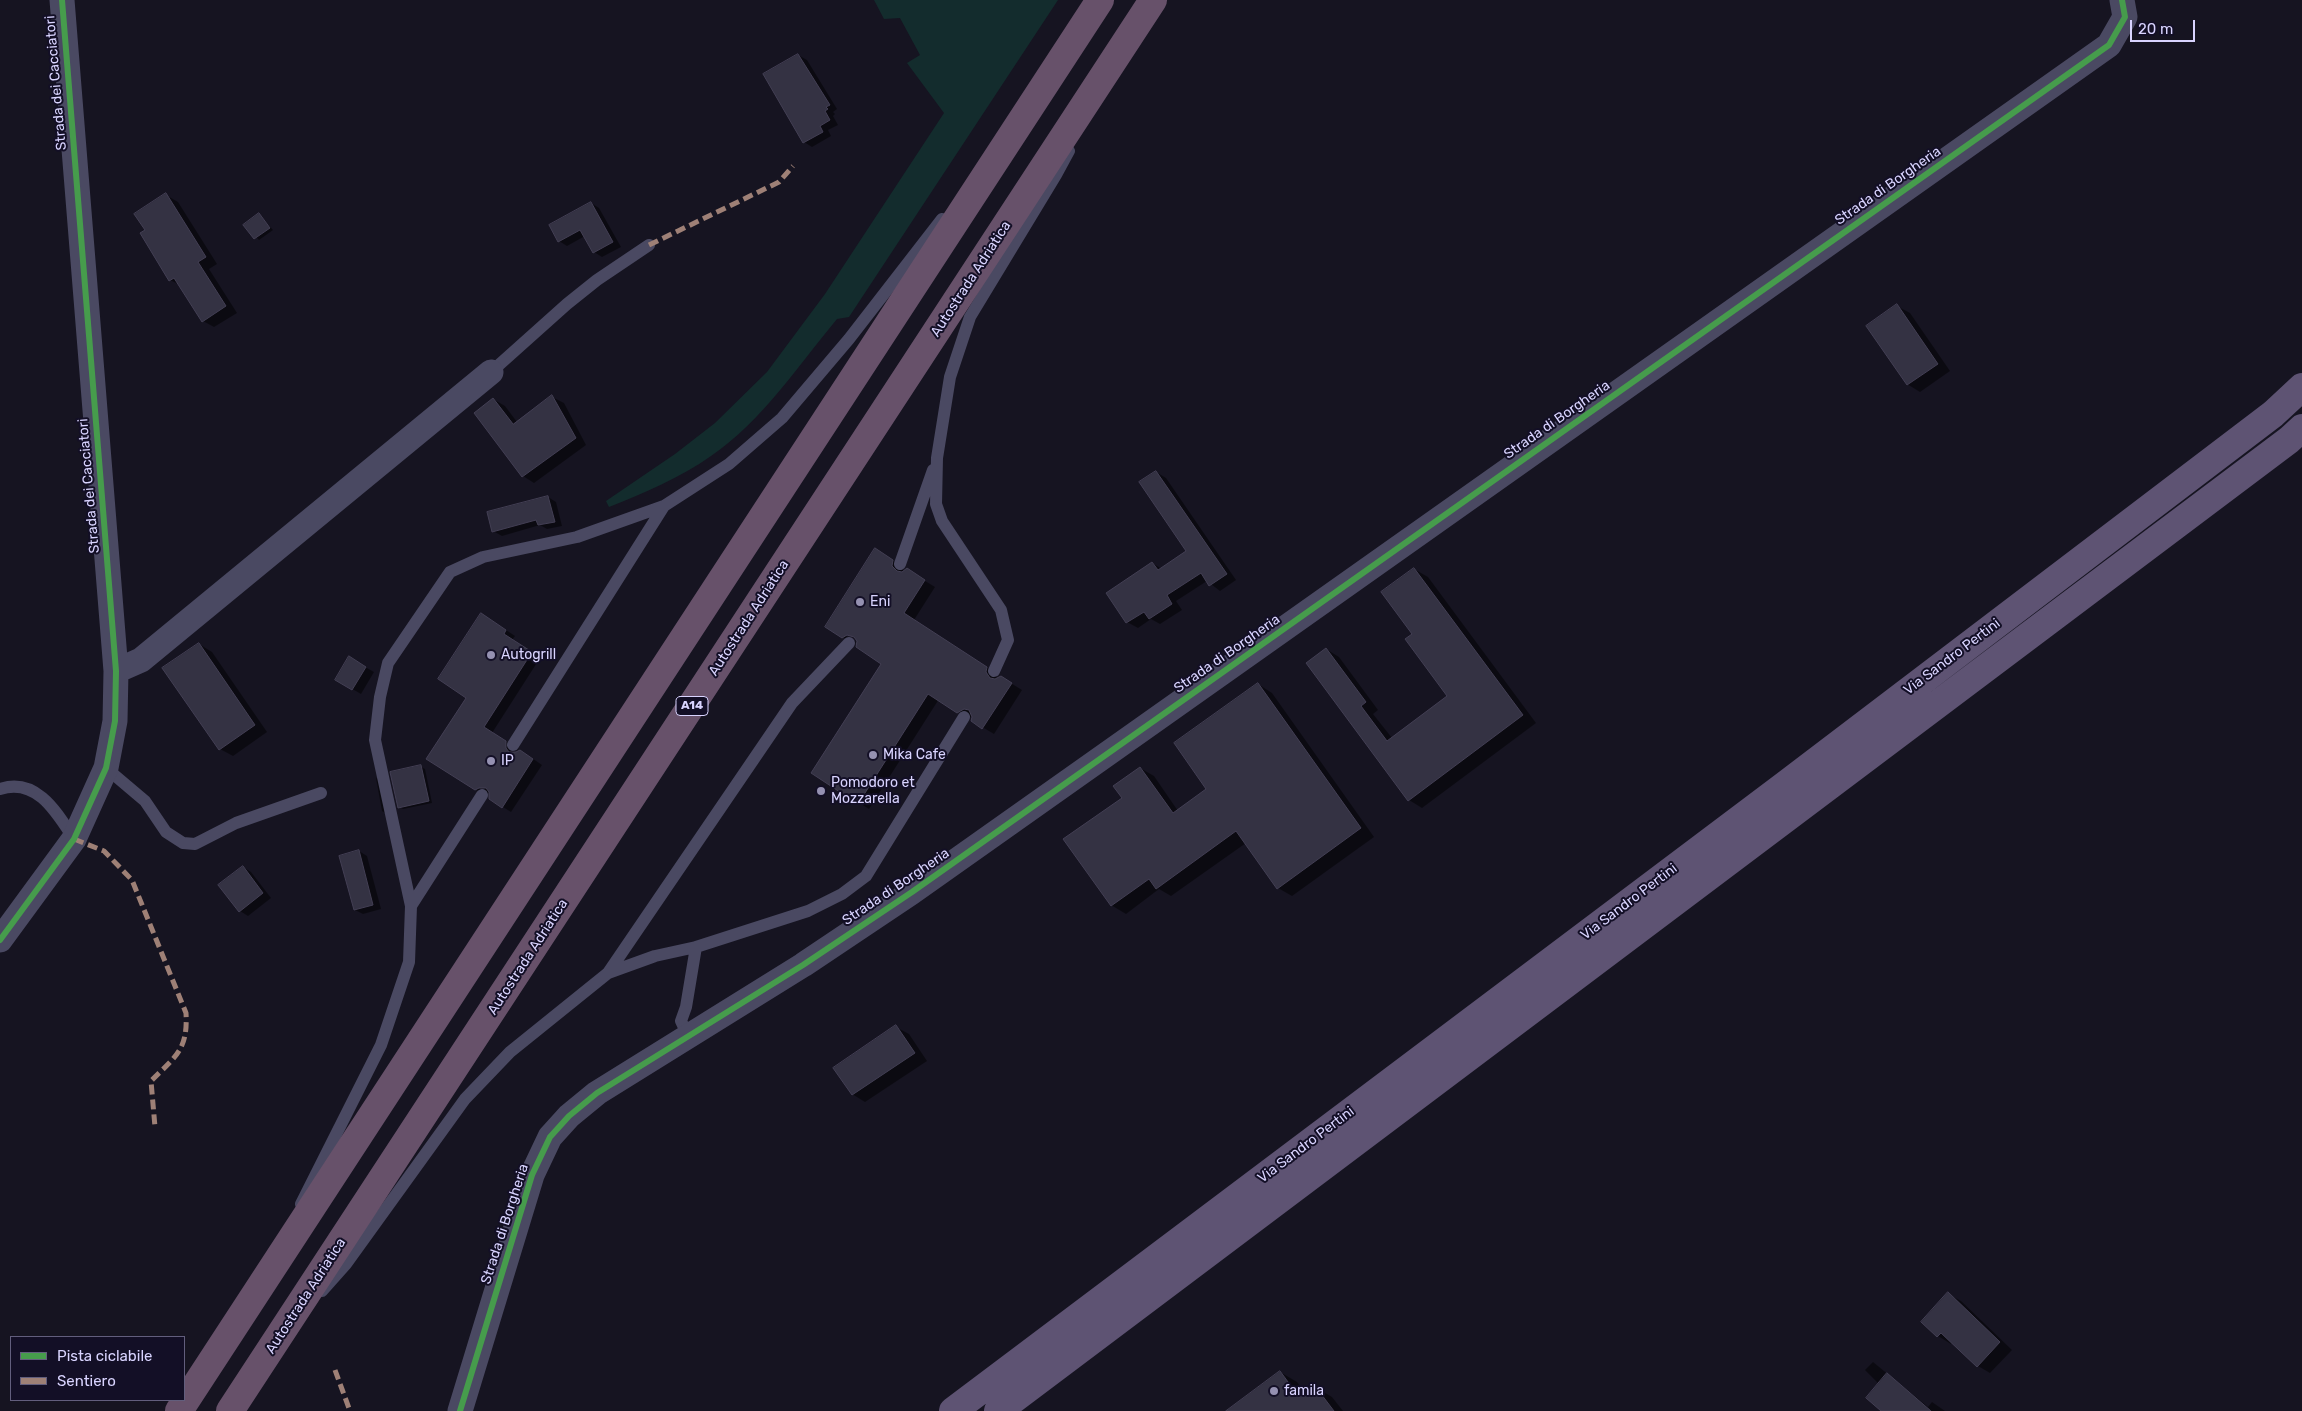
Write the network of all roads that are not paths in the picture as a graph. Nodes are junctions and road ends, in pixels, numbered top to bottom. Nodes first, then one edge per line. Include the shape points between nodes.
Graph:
1 (62, 0) edge
2 (1100, 0) edge
3 (1153, 0) edge
4 (2122, 0) edge
5 (1108, 71) junction
6 (1041, 91) junction
7 (649, 245) dead end
8 (492, 372) joint
9 (2302, 387) edge
10 (2302, 428) edge
11 (936, 458) junction
12 (664, 506) junction
13 (900, 564) dead end
14 (849, 643) dead end
15 (116, 671) junction
16 (994, 671) dead end
17 (964, 717) dead end
18 (513, 745) dead end
19 (106, 768) junction
20 (0, 789) edge
21 (321, 793) dead end
22 (482, 795) dead end
23 (74, 839) junction
24 (411, 906) junction
25 (0, 940) edge
26 (696, 947) junction
27 (608, 973) junction
28 (688, 1036) junction
29 (281, 1255) junction
30 (275, 1343) junction
31 (180, 1411) edge
32 (230, 1411) edge
33 (460, 1411) edge
34 (952, 1411) edge
35 (998, 1411) edge

1 - 15 street, Strada dei Cacciatori
2 - 6 highway
3 - 5 highway, Autostrada Adriatica / A14
4 - 28 street, Strada di Borgheria via 2125,17 2109,45 912,892
5 - 11 lane via 1056,175 970,317 950,377
5 - 30 highway, Autostrada Adriatica / A14
6 - 12 lane via 849,339 782,418 729,464
6 - 29 highway
7 - 8 lane via 567,304
8 - 15 street via 142,660
9 - 34 main road, Via Sandro Pertini via 2273,414 1777,791
10 - 35 main road, Via Sandro Pertini via 1793,815
11 - 13 lane
11 - 16 lane via 936,504 942,521 1001,610 1008,640
12 - 18 lane
12 - 24 lane via 578,537 483,556 450,572 388,663 374,740
14 - 27 lane via 792,703
15 - 19 street, Strada dei Cacciatori via 115,721
17 - 26 lane via 866,876 842,894 808,911
19 - 21 lane via 145,802 166,832 183,843 195,844 236,823
19 - 23 street, Strada dei Cacciatori
20 - 23 lane via 18,787 36,792 52,806
22 - 24 lane
23 - 25 street, Strada dei Cacciatori
24 - 29 lane via 409,962 381,1045 305,1194
26 - 27 lane via 655,956
26 - 28 lane via 686,1007 680,1020
27 - 30 lane via 510,1052 465,1099 346,1264
28 - 33 street, Strada di Borgheria via 596,1092 550,1137 532,1175
29 - 31 highway
30 - 32 highway, Autostrada Adriatica / A14

